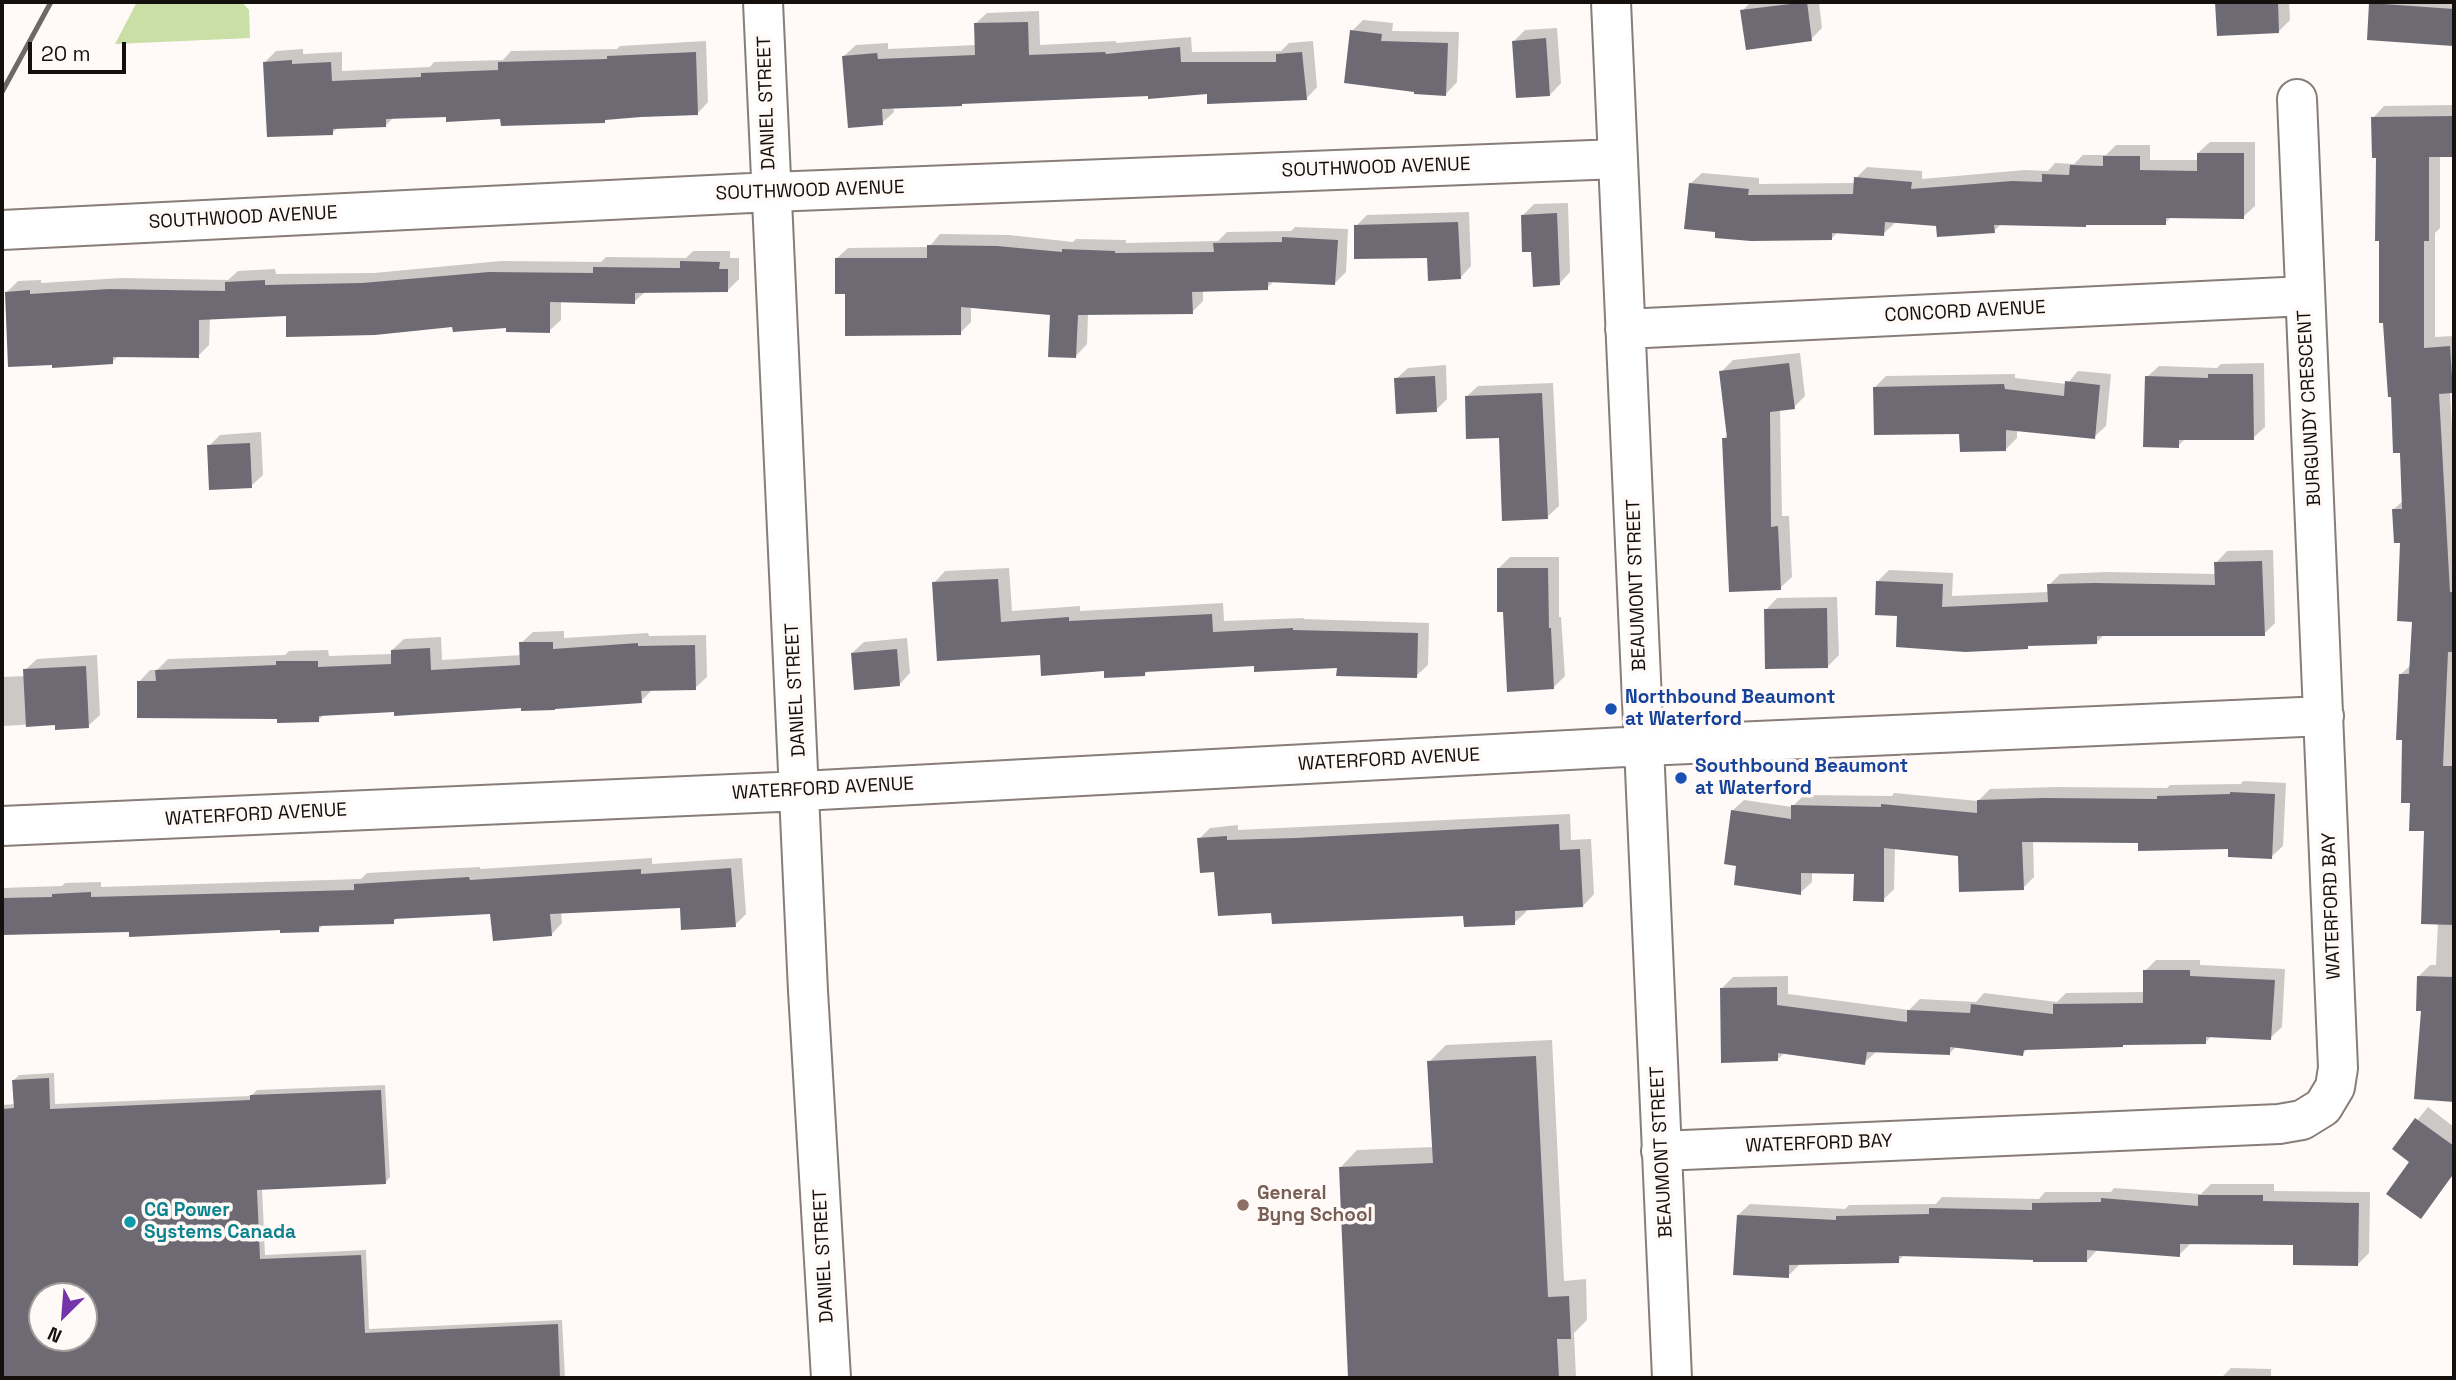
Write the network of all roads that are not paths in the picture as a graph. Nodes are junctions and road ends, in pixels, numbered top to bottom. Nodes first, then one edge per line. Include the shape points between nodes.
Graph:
1 (763, 2) edge
2 (1611, 2) edge
3 (2297, 99) dead end
4 (1618, 159) junction
5 (771, 192) junction
6 (2, 230) edge
7 (2305, 296) junction
8 (1625, 329) junction
9 (2324, 716) junction
10 (1644, 746) junction
11 (801, 791) junction
12 (2, 826) edge
13 (1661, 1151) junction
14 (831, 1378) edge
15 (1672, 1378) edge

1 - 5 street, DANIEL STREET
2 - 4 street, BEAUMONT STREET
3 - 7 street, BURGUNDY CRESCENT
4 - 5 street, SOUTHWOOD AVENUE
4 - 8 street, BEAUMONT STREET
5 - 6 street, SOUTHWOOD AVENUE
5 - 11 street, DANIEL STREET
7 - 8 street, CONCORD AVENUE
7 - 9 street, BURGUNDY CRESCENT
8 - 10 street, BEAUMONT STREET
9 - 10 street
9 - 13 street, WATERFORD BAY via 2338,1068 2335,1087 2323,1107 2302,1120 2278,1124
10 - 11 street, WATERFORD AVENUE
10 - 13 street, BEAUMONT STREET
11 - 12 street, WATERFORD AVENUE
11 - 14 street, DANIEL STREET
13 - 15 street, BEAUMONT STREET

